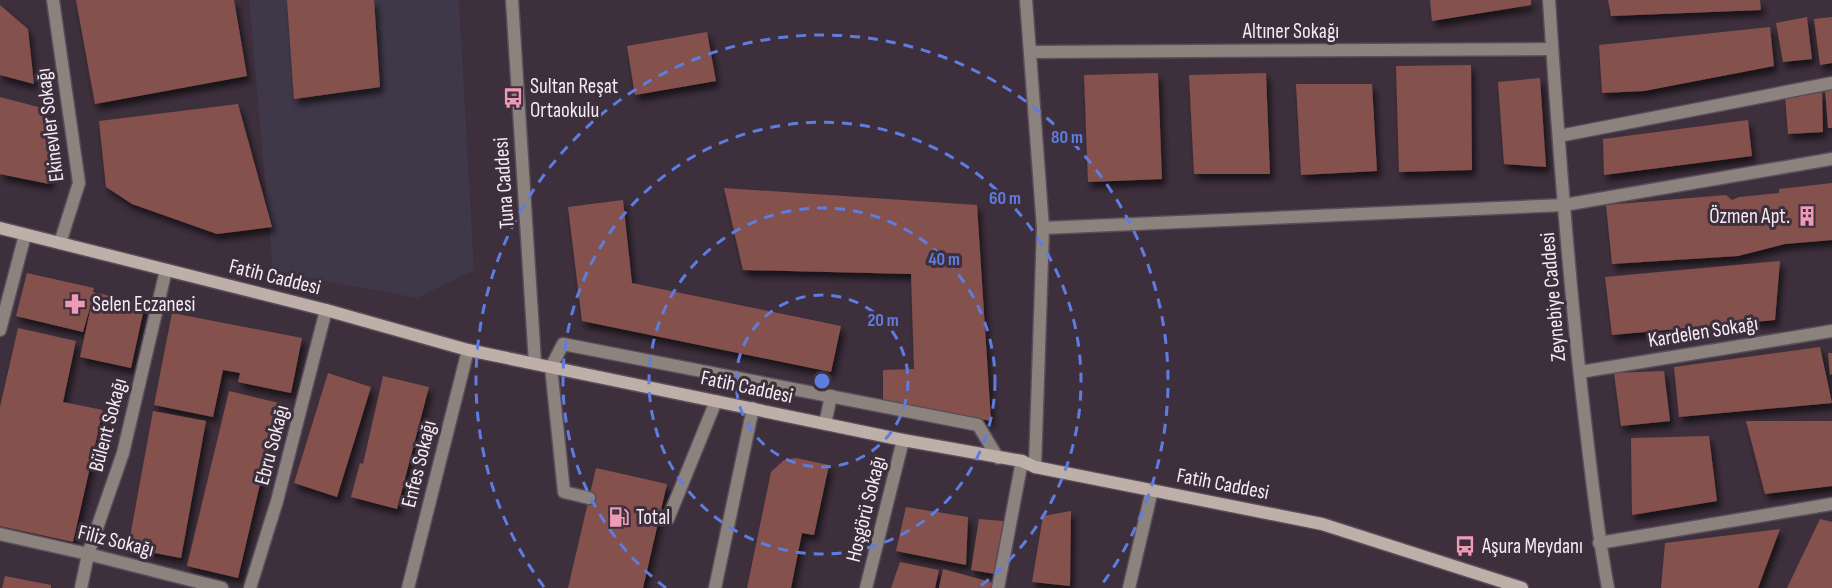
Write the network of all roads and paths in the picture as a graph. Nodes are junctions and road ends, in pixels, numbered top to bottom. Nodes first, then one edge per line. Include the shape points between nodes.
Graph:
1 (53, 0) edge
2 (512, 0) edge
3 (1026, 0) edge
4 (1549, 0) edge
5 (1552, 49) junction
6 (1030, 52) junction
7 (1832, 83) edge
8 (1559, 136) junction
9 (1832, 159) edge
10 (1564, 205) junction
11 (0, 228) edge
12 (1043, 228) junction
13 (25, 235) junction
14 (60, 243) junction
15 (166, 270) junction
16 (326, 310) junction
17 (0, 330) edge
18 (1832, 331) edge
19 (468, 350) junction
20 (534, 363) junction
21 (552, 367) junction
22 (1580, 372) junction
23 (831, 396) junction
24 (716, 401) junction
25 (753, 408) junction
26 (825, 424) junction
27 (903, 440) junction
28 (999, 458) junction
29 (1022, 462) junction
30 (1035, 467) junction
31 (1152, 490) junction
32 (589, 498) dead end
33 (1832, 504) edge
34 (659, 516) dead end
35 (0, 534) edge
36 (1599, 543) junction
37 (88, 554) junction
38 (81, 588) edge
39 (222, 588) edge
40 (250, 588) edge
41 (408, 588) edge
42 (715, 588) edge
43 (866, 588) edge
44 (998, 588) edge
45 (1129, 588) edge
46 (1522, 588) edge
47 (1608, 588) edge

1 - 14 street, Ekinevler Sokağı via 79,183
2 - 20 street, Tuna Caddesi
3 - 6 street
4 - 5 street, Zeynebiye Caddesi
5 - 6 street, Altıner Sokağı
5 - 8 street, Zeynebiye Caddesi
6 - 12 street
7 - 8 street
8 - 10 street, Zeynebiye Caddesi
9 - 10 street
10 - 12 street
10 - 22 street, Zeynebiye Caddesi
11 - 13 main road, Fatih Caddesi
12 - 30 street
13 - 14 main road, Fatih Caddesi
13 - 17 street
14 - 15 main road, Fatih Caddesi
15 - 16 main road, Fatih Caddesi
15 - 37 street, Bülent Sokağı via 123,453
16 - 19 main road, Fatih Caddesi
16 - 40 street, Ebru Sokağı
18 - 22 street, Kardelen Sokağı
19 - 20 main road, Fatih Caddesi
19 - 41 street, Enfes Sokağı
20 - 21 main road, Fatih Caddesi
21 - 23 street via 563,344
21 - 24 main road, Fatih Caddesi
21 - 32 street via 564,492
22 - 36 street, Zeynebiye Caddesi
23 - 26 street
23 - 28 street via 978,425
24 - 25 main road, Fatih Caddesi
24 - 34 street via 668,519
25 - 26 main road, Fatih Caddesi
25 - 42 street
26 - 27 main road, Fatih Caddesi
27 - 28 main road, Fatih Caddesi
27 - 43 street, Hoşgörü Sokağı
28 - 29 main road, Fatih Caddesi
29 - 30 main road, Fatih Caddesi
29 - 44 street
30 - 31 main road, Fatih Caddesi
31 - 45 street
31 - 46 main road, Fatih Caddesi via 1322,524
33 - 36 street
35 - 37 street, Filiz Sokağı
36 - 47 street, Zeynebiye Caddesi
37 - 38 street, Bülent Sokağı
37 - 39 street, Filiz Sokağı

